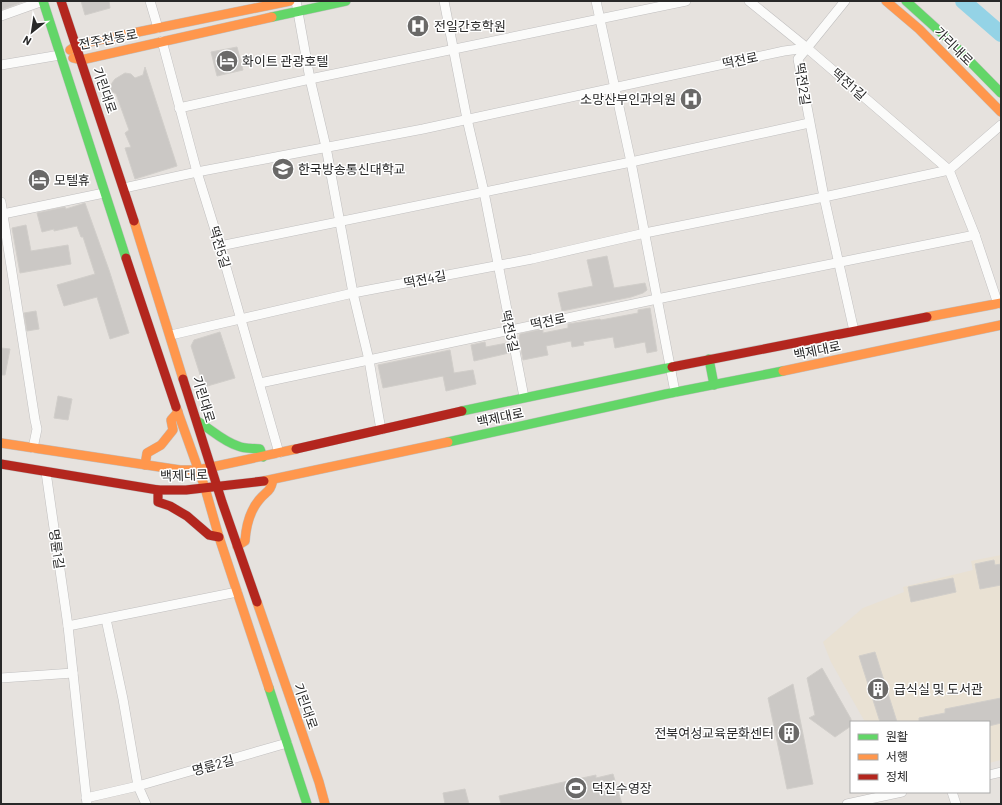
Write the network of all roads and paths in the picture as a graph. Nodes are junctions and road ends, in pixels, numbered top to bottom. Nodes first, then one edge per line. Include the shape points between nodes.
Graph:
1 (43, 1) edge
2 (61, 1) edge
3 (150, 1) edge
4 (290, 1) edge
5 (296, 1) edge
6 (346, 1) edge
7 (444, 1) edge
8 (596, 1) edge
9 (686, 1) edge
10 (749, 1) edge
11 (845, 1) edge
12 (886, 1) edge
13 (906, 1) edge
14 (298, 11) junction
15 (1, 16) edge
16 (599, 19) junction
17 (158, 28) junction
18 (162, 41) junction
19 (76, 46) junction
20 (807, 48) junction
21 (453, 50) junction
22 (60, 55) junction
23 (81, 60) junction
24 (1, 65) edge
25 (310, 79) junction
26 (615, 87) junction
27 (1001, 93) edge
28 (179, 108) junction
29 (1001, 112) edge
30 (466, 119) junction
31 (809, 123) junction
32 (1001, 125) edge
33 (326, 147) junction
34 (631, 162) junction
35 (949, 170) junction
36 (197, 172) junction
37 (124, 188) junction
38 (484, 192) junction
39 (104, 193) junction
40 (824, 197) junction
41 (1, 202) edge
42 (3, 214) junction
43 (339, 221) junction
44 (644, 233) junction
45 (975, 235) junction
46 (220, 246) junction
47 (838, 262) junction
48 (497, 265) junction
49 (353, 293) junction
50 (657, 299) junction
51 (1000, 304) edge
52 (241, 318) junction
53 (955, 323) junction
54 (1001, 325) edge
55 (510, 330) junction
56 (854, 331) junction
57 (171, 335) junction
58 (708, 359) junction
59 (369, 360) junction
60 (670, 367) junction
61 (260, 382) junction
62 (714, 385) junction
63 (675, 392) junction
64 (524, 397) junction
65 (178, 412) junction
66 (197, 421) junction
67 (381, 430) junction
68 (1, 443) edge
69 (33, 448) junction
70 (279, 453) junction
71 (263, 457) junction
72 (1, 464) edge
73 (145, 465) junction
74 (211, 468) junction
75 (198, 470) junction
76 (46, 472) junction
77 (273, 480) junction
78 (218, 487) junction
79 (205, 488) junction
80 (158, 490) junction
81 (219, 537) junction
82 (237, 546) junction
83 (237, 592) junction
84 (106, 619) junction
85 (68, 626) junction
86 (73, 673) junction
87 (1, 678) edge
88 (287, 743) junction
89 (1001, 772) edge
90 (990, 775) edge
91 (138, 786) junction
92 (897, 793) edge
93 (952, 793) edge
94 (87, 801) edge
95 (146, 804) edge
96 (307, 804) edge
97 (325, 804) edge
98 (847, 804) edge
99 (956, 804) edge

1 - 15 street
1 - 22 street
2 - 19 street, 기린대로
3 - 17 street
4 - 17 street, 전주천동로
5 - 14 street
6 - 14 street, 전주천동로
7 - 21 street, 떡전3길
8 - 16 street
9 - 16 street
10 - 20 street, 떡전1길
11 - 20 street
12 - 29 street, 가리내로 via 919,29
13 - 27 street, 가리내로
14 - 18 street, 전주천동로
14 - 25 street
16 - 21 street
16 - 26 street
17 - 19 street, 전주천동로
18 - 23 street, 전주천동로
18 - 28 street, 떡전5길
19 - 22 street, 전주천동로
19 - 23 street, 기린대로
20 - 26 street, 떡전로
20 - 31 street, 떡전2길 via 798,59
20 - 35 street, 떡전1길
21 - 25 street
21 - 30 street, 떡전3길
22 - 23 street, 전주천동로
22 - 24 street
22 - 39 street
23 - 37 street, 기린대로
25 - 28 street
25 - 33 street
26 - 30 street, 떡전로
26 - 34 street
28 - 36 street, 떡전5길
30 - 33 street
30 - 38 street, 떡전3길
31 - 34 street, 떡전2길
31 - 40 street, 떡전2길
32 - 35 street
33 - 36 street
33 - 43 street
34 - 38 street
34 - 44 street
35 - 40 street
35 - 45 street, 떡전1길
36 - 37 street
36 - 46 street, 떡전5길
37 - 57 street, 기린대로
38 - 43 street
38 - 48 street, 떡전3길
39 - 42 street
39 - 65 street
40 - 44 street
40 - 47 street, 떡전2길
41 - 42 street
42 - 69 street via 34,420 38,429
43 - 46 street
43 - 49 street
44 - 48 street
44 - 50 street
45 - 47 street
45 - 51 street, 떡전1길
46 - 52 street, 떡전5길
47 - 50 street, 떡전로
47 - 56 street, 떡전2길
48 - 49 street, 떡전4길
48 - 55 street, 떡전3길
49 - 52 street, 떡전4길
49 - 59 street
50 - 55 street, 떡전로
50 - 60 street
51 - 53 street, 백제대로
52 - 57 street, 떡전4길
52 - 61 street, 떡전5길
53 - 54 street, 백제대로
53 - 56 street, 백제대로
53 - 62 street, 백제대로
55 - 59 street
55 - 64 street, 떡전3길
56 - 58 street, 백제대로
57 - 66 street, 기린대로
58 - 60 street, 백제대로
58 - 62 street
59 - 61 street
59 - 67 street
60 - 63 street
60 - 64 street, 백제대로
61 - 70 street, 떡전5길
62 - 63 street, 백제대로
63 - 77 street, 백제대로
64 - 67 street, 백제대로
65 - 73 street via 171,420 173,430 162,445 147,453
65 - 75 street
66 - 71 street via 239,447 260,449
66 - 74 street, 기린대로
67 - 70 street, 백제대로
68 - 69 street, 백제대로
69 - 73 street, 백제대로
70 - 71 street, 백제대로
71 - 74 street, 백제대로
72 - 76 street, 백제대로
73 - 75 street, 백제대로
74 - 75 street, 백제대로
74 - 78 street, 기린대로
75 - 79 street
76 - 80 street, 백제대로
76 - 85 street, 명륜1길
77 - 78 street, 백제대로
77 - 82 street via 271,489 264,493 248,517 245,541
78 - 79 street, 백제대로
78 - 82 street, 기린대로
79 - 80 street, 백제대로
79 - 81 street
80 - 81 street via 158,502 187,516 209,535
81 - 83 street
82 - 97 street, 기린대로
83 - 84 street
83 - 88 street
84 - 85 street
84 - 91 street
85 - 86 street, 명륜1길
86 - 87 street
86 - 94 street, 명륜2길
88 - 91 street, 명륜2길
88 - 96 street
89 - 90 street
91 - 94 street, 명륜2길
91 - 95 street
92 - 98 street
93 - 99 street

